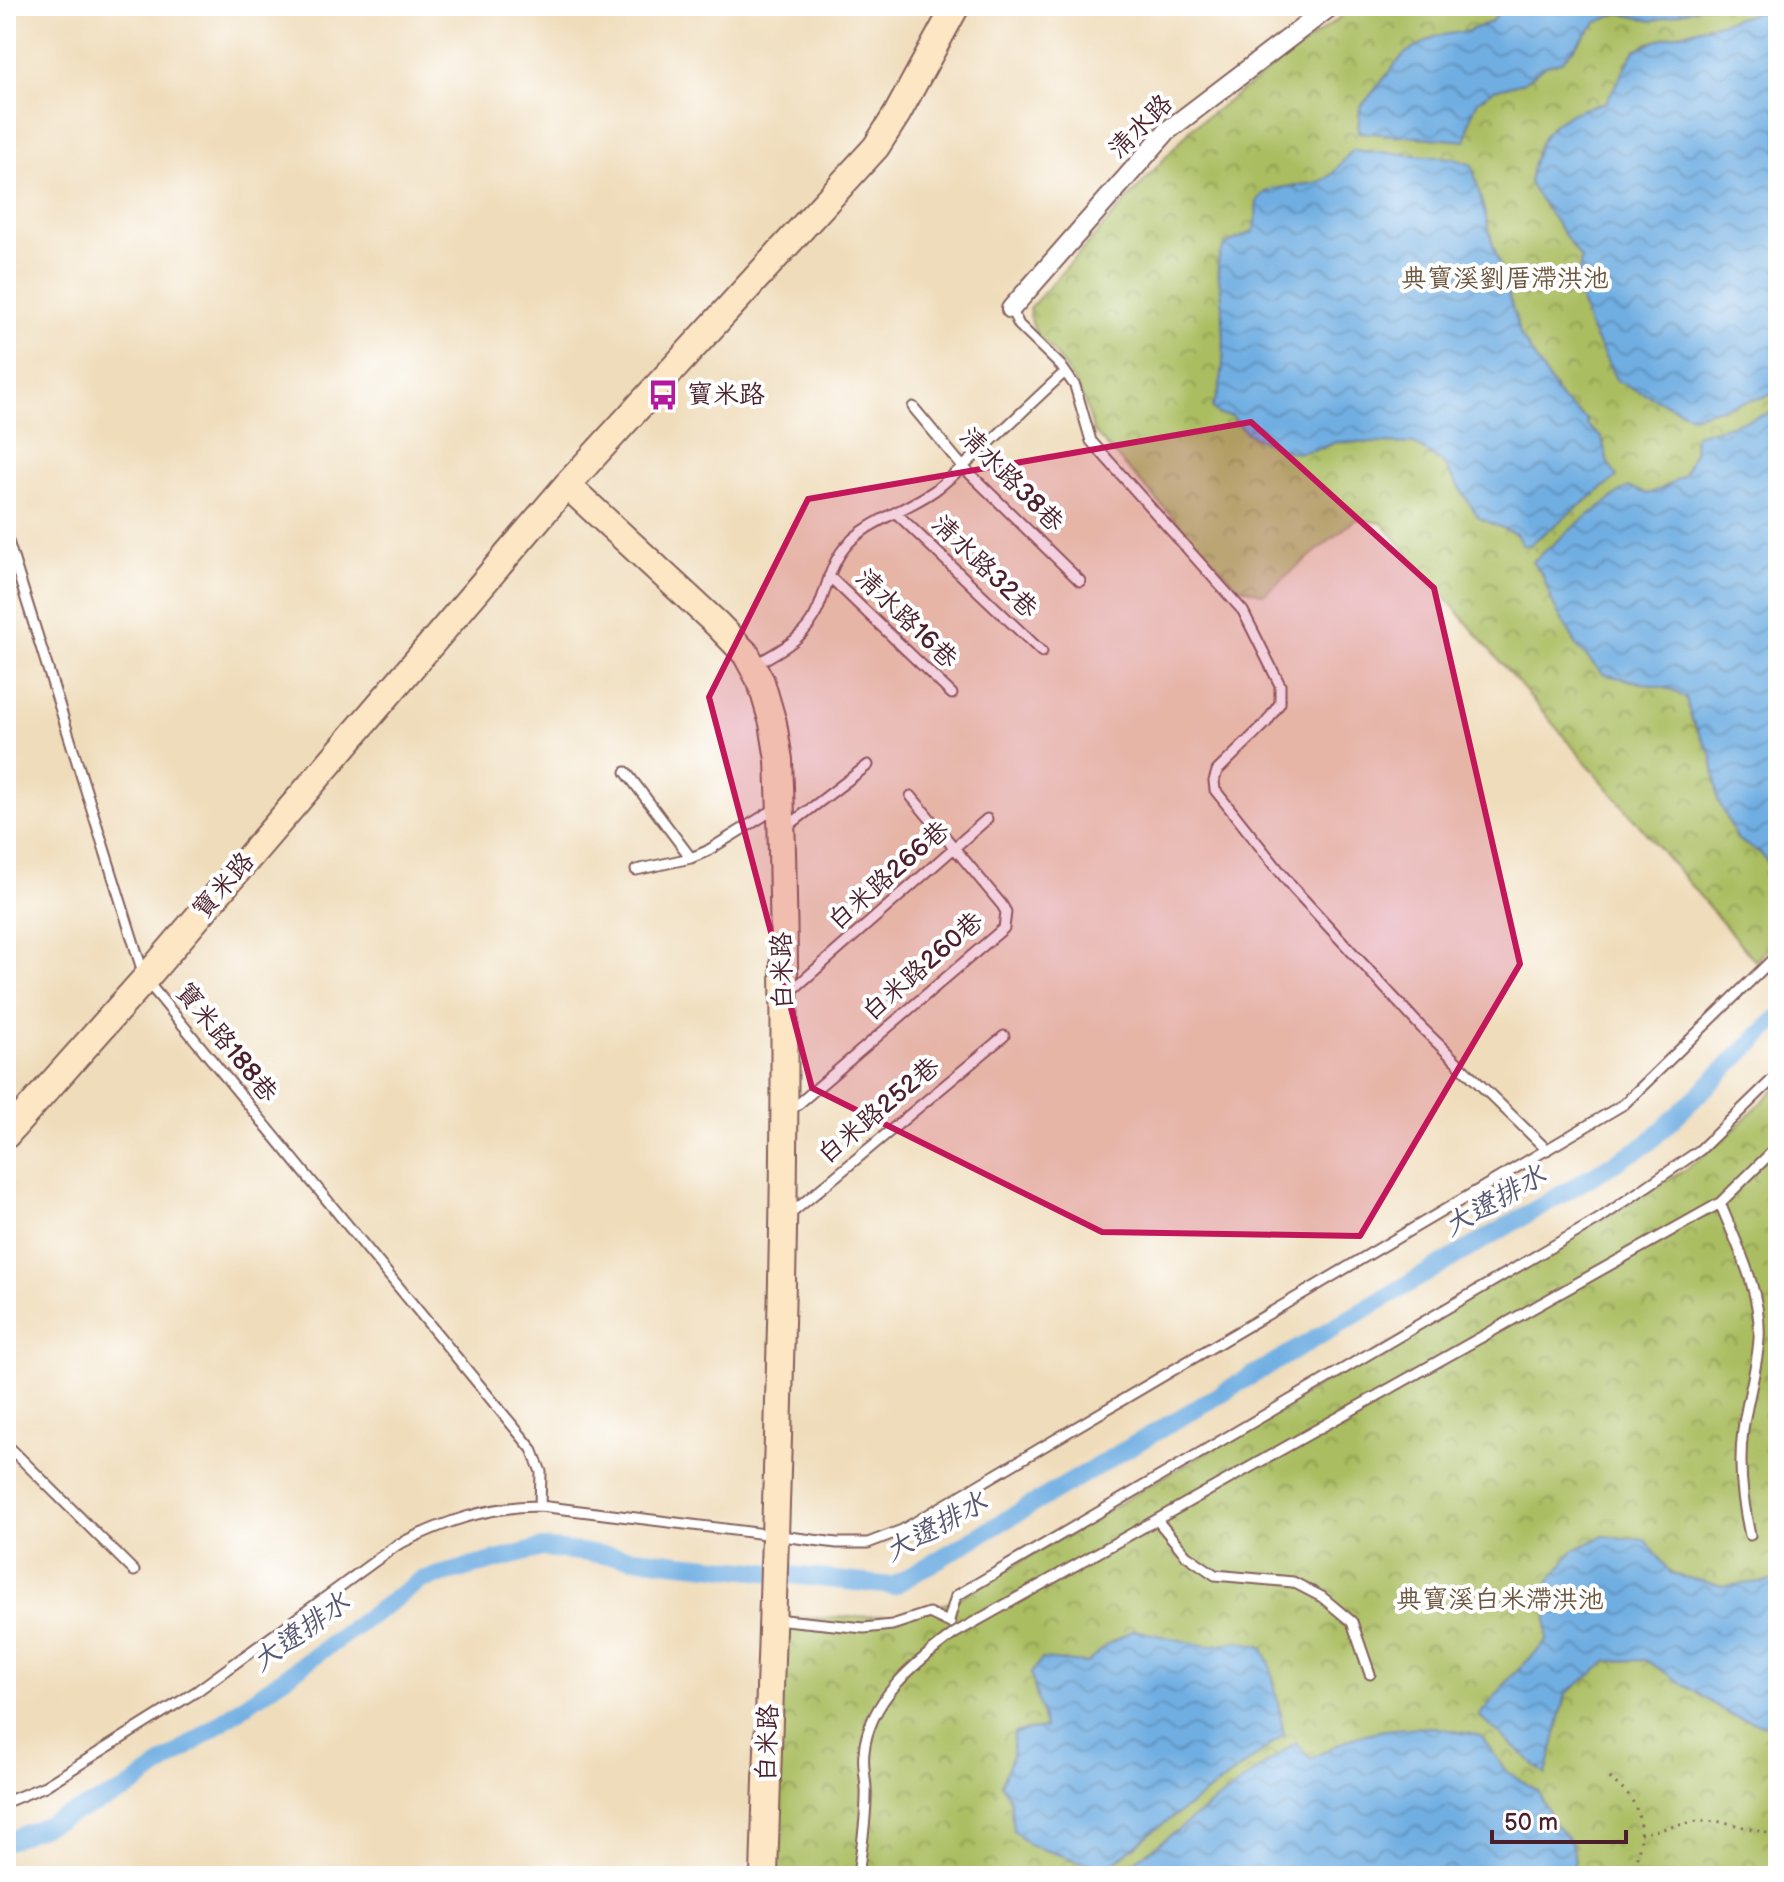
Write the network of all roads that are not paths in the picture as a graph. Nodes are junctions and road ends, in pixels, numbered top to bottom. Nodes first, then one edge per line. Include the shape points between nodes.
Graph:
1 (956, 6) edge
2 (1331, 6) edge
3 (1011, 309) joint
4 (1065, 372) junction
5 (913, 407) dead end
6 (962, 466) junction
7 (567, 485) junction
8 (896, 513) junction
9 (6, 535) edge
10 (829, 576) junction
11 (1080, 581) dead end
12 (1042, 652) dead end
13 (753, 666) junction
14 (952, 694) dead end
15 (868, 765) dead end
16 (626, 772) dead end
17 (911, 796) dead end
18 (781, 818) junction
19 (987, 819) dead end
20 (954, 848) junction
21 (691, 858) junction
22 (636, 870) dead end
23 (1778, 954) edge
24 (145, 979) junction
25 (784, 998) junction
26 (1004, 1036) dead end
27 (1778, 1074) edge
28 (783, 1117) junction
29 (6, 1135) edge
30 (1778, 1146) edge
31 (1547, 1150) junction
32 (1720, 1203) junction
33 (782, 1221) junction
34 (6, 1444) edge
35 (540, 1506) junction
36 (1157, 1520) junction
37 (1750, 1535) dead end
38 (776, 1538) junction
39 (134, 1571) dead end
40 (772, 1614) junction
41 (949, 1620) junction
42 (955, 1633) junction
43 (1370, 1674) dead end
44 (6, 1802) edge
45 (764, 1876) edge
46 (858, 1876) edge

1 - 7 street, 寶米路 via 876,147
2 - 3 street, 清水路 via 1167,131
3 - 4 lane via 1019,325
4 - 6 lane
4 - 31 lane via 1075,386 1091,441 1243,611 1280,685 1280,703 1217,771 1215,790 1325,923 1421,1027
5 - 6 lane, 清水路38巷
6 - 8 lane
6 - 11 lane, 清水路38巷
7 - 13 street, 白米路 via 717,624
7 - 24 street, 寶米路
8 - 10 lane via 844,548
8 - 12 lane, 清水路32巷
9 - 24 lane, 寶米路188巷
10 - 13 lane via 807,629
10 - 14 lane, 清水路16巷
13 - 18 street, 白米路 via 773,723
15 - 18 lane
16 - 21 lane
17 - 20 lane, 白米路260巷
18 - 21 lane
18 - 25 street, 白米路
19 - 20 lane, 白米路266巷
20 - 25 lane, 白米路266巷
20 - 28 lane, 白米路260巷 via 1006,912 1004,928
21 - 22 lane
23 - 31 lane via 1624,1104
24 - 29 street, 寶米路
24 - 35 lane, 寶米路188巷 via 532,1449 541,1472
25 - 28 street, 白米路
26 - 33 lane, 白米路252巷
27 - 41 lane via 1700,1150 1599,1219 956,1596
28 - 33 street, 白米路
30 - 32 lane
31 - 38 lane via 902,1530 854,1544
32 - 36 lane
32 - 37 lane via 1753,1288 1760,1337 1740,1469
33 - 38 street, 白米路
34 - 39 lane
35 - 38 lane
35 - 44 lane via 470,1514 397,1545 197,1691 45,1786
36 - 42 lane
36 - 43 lane via 1186,1555 1215,1575 1293,1582 1322,1597 1352,1622
38 - 40 street, 白米路
40 - 41 lane via 864,1628 929,1613
40 - 45 street, 白米路
41 - 42 lane
42 - 46 lane via 892,1688 873,1720 864,1752 866,1796

